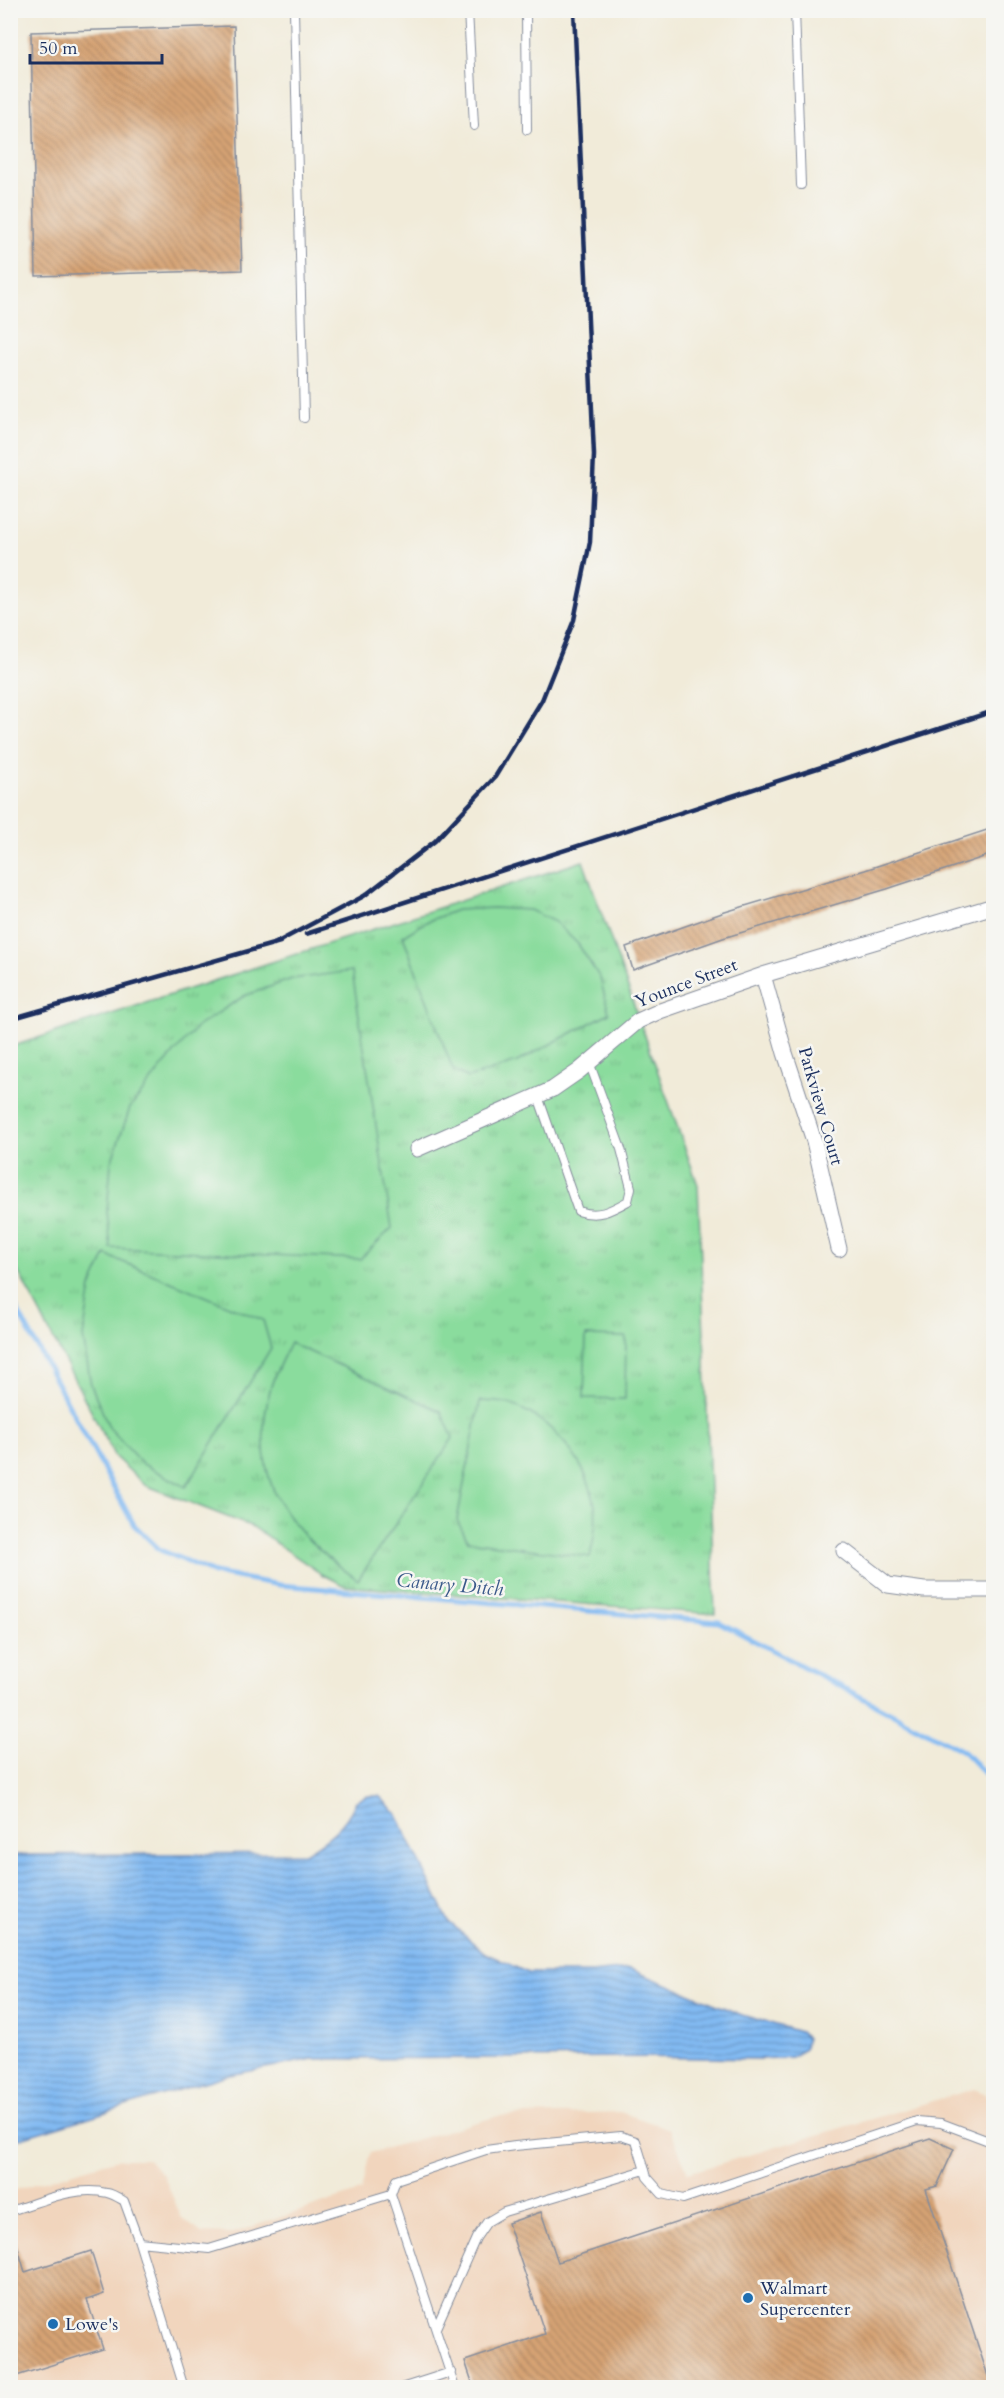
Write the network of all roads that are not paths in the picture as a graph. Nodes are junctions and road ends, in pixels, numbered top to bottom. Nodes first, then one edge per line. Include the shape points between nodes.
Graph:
1 (294, 10) edge
2 (468, 10) edge
3 (526, 10) edge
4 (795, 10) edge
5 (474, 126) dead end
6 (527, 130) dead end
7 (801, 185) dead end
8 (304, 418) dead end
9 (993, 906) edge
10 (764, 975) junction
11 (590, 1062) junction
12 (538, 1096) junction
13 (417, 1149) dead end
14 (839, 1249) dead end
15 (844, 1551) dead end
16 (993, 1590) edge
17 (993, 2143) edge
18 (645, 2170) junction
19 (391, 2194) junction
20 (10, 2211) edge
21 (139, 2242) junction
22 (436, 2328) junction
23 (451, 2372) junction
24 (184, 2388) edge
25 (401, 2388) edge
26 (455, 2388) edge

1 - 8 lane
2 - 5 lane
3 - 6 lane
4 - 7 lane
9 - 10 street, Younce Street
10 - 11 street, Younce Street via 638,1021
10 - 14 street, Parkview Court via 814,1141
11 - 12 street, Younce Street
11 - 12 lane via 621,1149 631,1188 627,1201 605,1214 578,1211
12 - 13 street, Younce Street
15 - 16 street via 888,1584 924,1590
17 - 18 lane via 941,2123 917,2121 683,2199 662,2194
18 - 19 lane via 636,2141 621,2136 534,2144 486,2150 437,2166 396,2181
18 - 22 lane via 504,2212 488,2222 476,2238
19 - 21 lane via 209,2249
19 - 22 lane
20 - 21 lane via 68,2194 108,2193 124,2201
21 - 24 lane
22 - 23 lane
23 - 25 lane
23 - 26 lane

